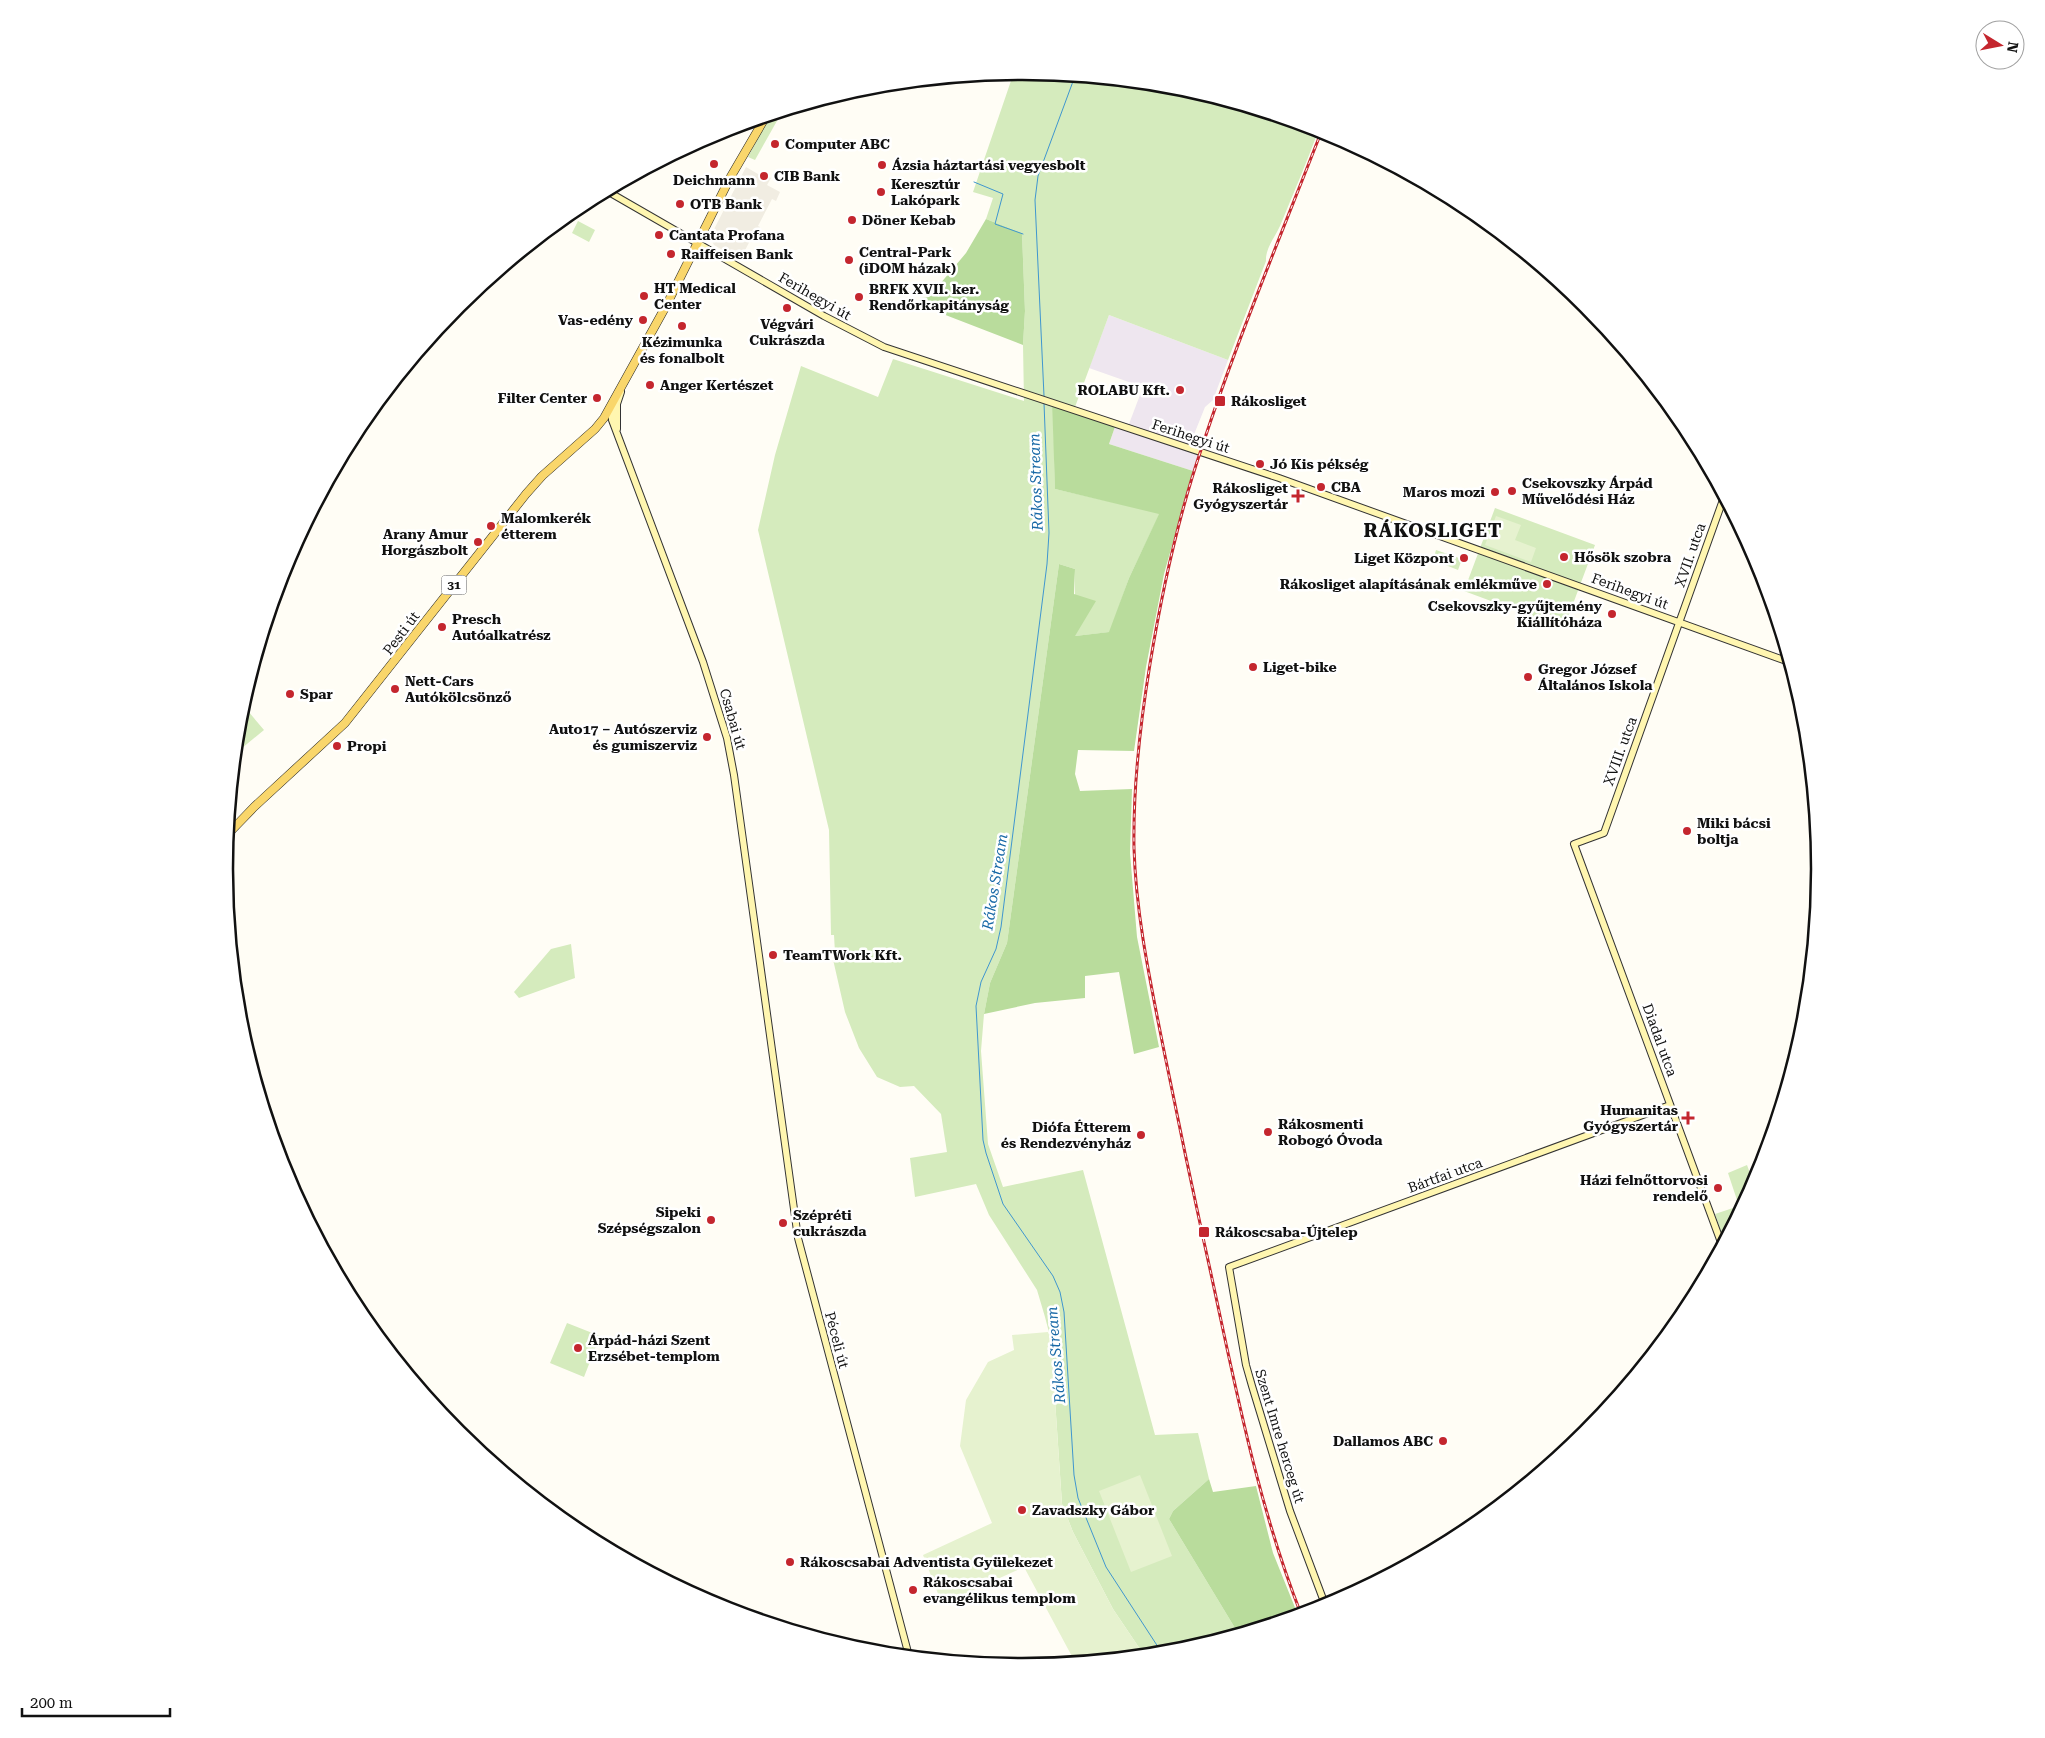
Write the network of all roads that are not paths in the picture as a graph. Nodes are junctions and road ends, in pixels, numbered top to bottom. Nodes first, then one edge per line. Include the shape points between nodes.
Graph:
1 (761, 125) edge
2 (614, 195) edge
3 (698, 245) junction
4 (622, 386) junction
5 (611, 406) junction
6 (608, 419) junction
7 (617, 435) junction
8 (584, 438) junction
9 (1722, 504) edge
10 (1680, 622) junction
11 (1783, 660) edge
12 (235, 827) edge
13 (1574, 844) joint
14 (768, 1024) joint
15 (1670, 1105) junction
16 (1719, 1238) edge
17 (1228, 1267) joint
18 (1323, 1598) edge
19 (907, 1649) edge

1 - 3 main road, Pesti út / 31 via 730,178
2 - 3 street, Ferihegyi út
3 - 4 main road, Pesti út / 31
3 - 10 street, Ferihegyi út via 884,347 1279,478
4 - 5 main road, Pesti út / 31
4 - 7 street, Csabai út via 617,404
5 - 6 main road, Pesti út / 31
5 - 8 main road, Pesti út / 31
6 - 7 street, Csabai út
6 - 8 main road, Pesti út / 31
7 - 14 street, Csabai út via 675,586 727,738
8 - 12 main road, Pesti út / 31 via 526,494 345,723
9 - 10 street, XVII. utca
10 - 11 street, Ferihegyi út
10 - 13 street, XVIII. utca via 1604,833
13 - 15 street, Diadal utca
14 - 19 street, Péceli út via 798,1238
15 - 16 street, Diadal utca
15 - 17 street, Bártfai utca
17 - 18 street, Szent Imre herceg út via 1252,1386 1290,1511

